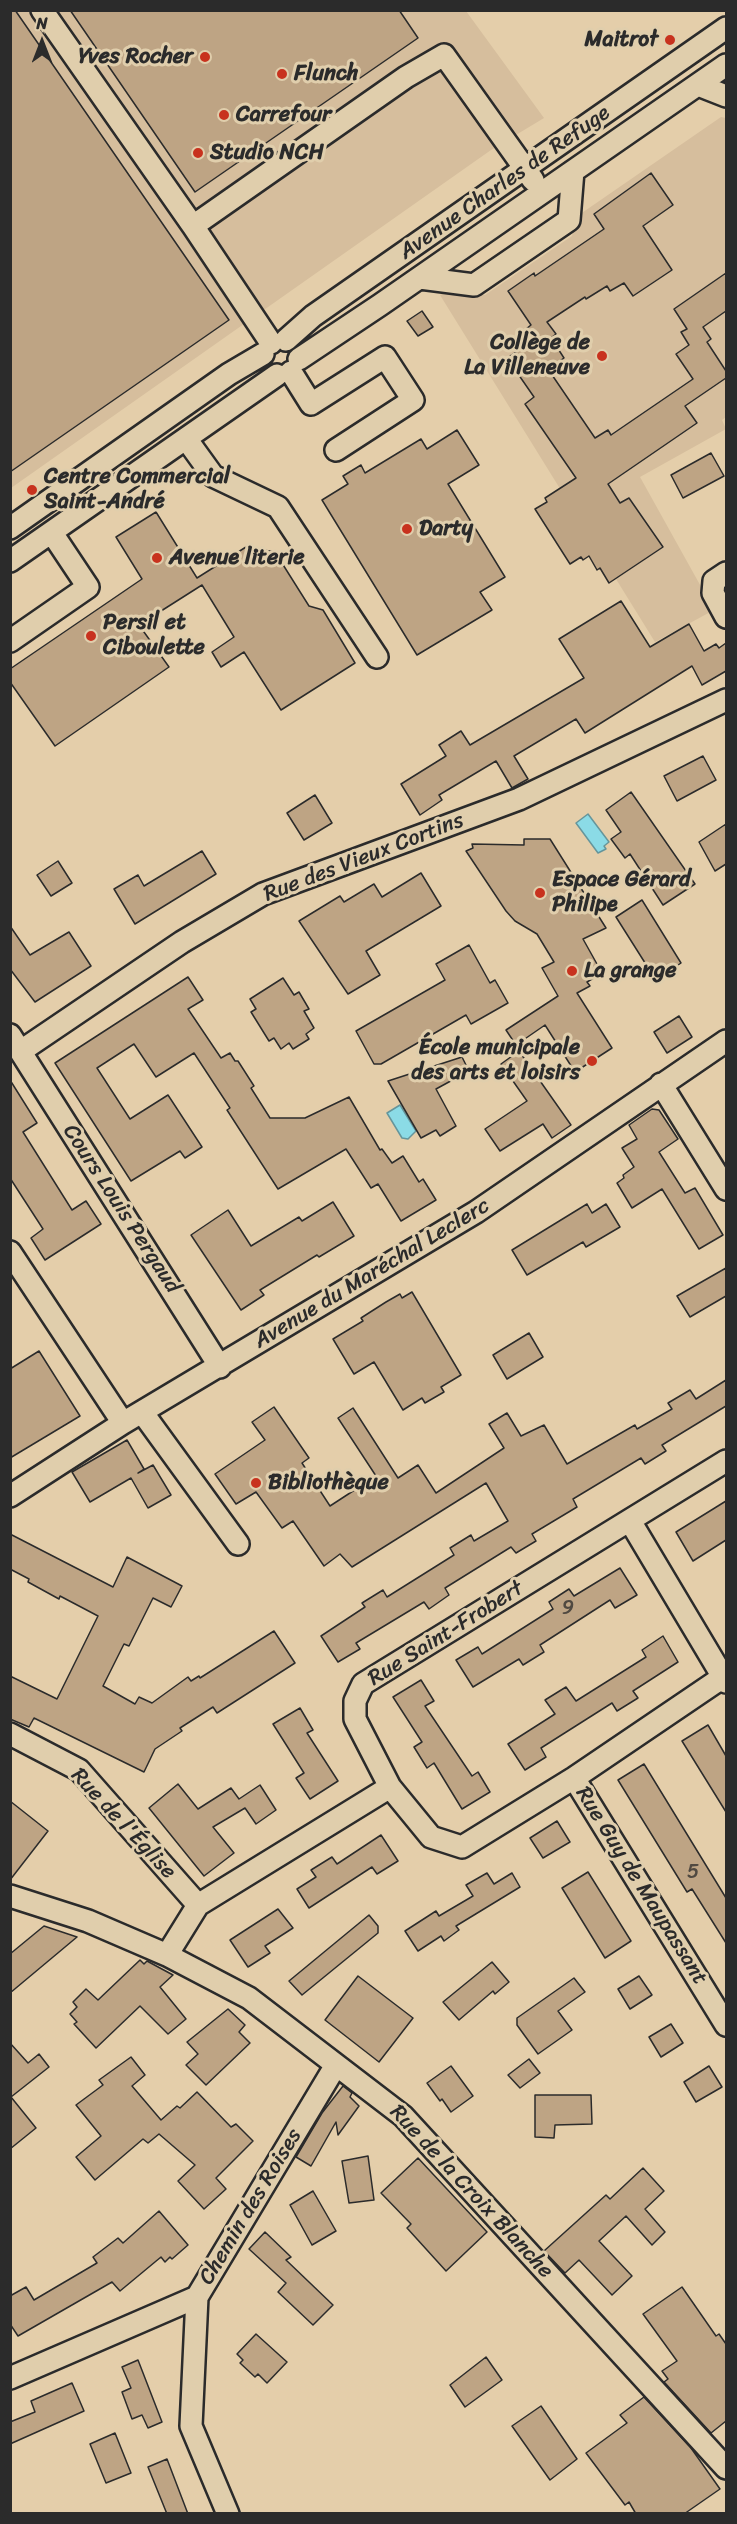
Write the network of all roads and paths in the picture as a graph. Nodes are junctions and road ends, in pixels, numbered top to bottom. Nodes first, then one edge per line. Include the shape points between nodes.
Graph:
1 (42, 10) edge
2 (726, 28) edge
3 (726, 65) edge
4 (698, 84) junction
5 (726, 96) edge
6 (526, 169) junction
7 (573, 171) junction
8 (543, 192) junction
9 (193, 226) junction
10 (420, 278) junction
11 (273, 346) junction
12 (289, 369) junction
13 (187, 440) junction
14 (336, 450) dead end
15 (10, 528) edge
16 (52, 533) junction
17 (10, 561) edge
18 (726, 573) edge
19 (726, 617) edge
20 (10, 641) edge
21 (377, 657) dead end
22 (726, 700) edge
23 (726, 1041) edge
24 (16, 1043) edge
25 (661, 1084) junction
26 (726, 1189) edge
27 (10, 1252) edge
28 (220, 1366) junction
29 (142, 1412) junction
30 (123, 1424) junction
31 (726, 1461) edge
32 (10, 1496) edge
33 (630, 1521) junction
34 (238, 1544) dead end
35 (725, 1678) edge
36 (10, 1734) edge
37 (574, 1778) junction
38 (390, 1787) junction
39 (10, 1896) edge
40 (198, 1905) junction
41 (167, 1955) junction
42 (726, 2025) edge
43 (336, 2065) junction
44 (197, 2297) junction
45 (10, 2379) edge
46 (726, 2468) edge
47 (228, 2514) edge

1 - 9 street
2 - 6 street, Avenue Charles de Refuge
3 - 4 street, Avenue Charles de Refuge
4 - 5 street
4 - 7 street, Avenue Charles de Refuge
6 - 8 street
6 - 9 street via 444,55 406,77
6 - 11 street, Avenue Charles de Refuge
7 - 8 street, Avenue Charles de Refuge
7 - 10 street via 569,220 474,285
8 - 10 street, Avenue Charles de Refuge
9 - 11 street
10 - 12 street, Avenue Charles de Refuge
11 - 12 street via 264,363 269,371
11 - 12 street via 293,344 298,351
11 - 15 street, Avenue Charles de Refuge
12 - 13 street, Avenue Charles de Refuge
12 - 14 street via 311,404 385,357 413,400
13 - 16 street, Avenue Charles de Refuge
13 - 21 street via 213,476 278,507
16 - 17 street, Avenue Charles de Refuge
16 - 20 street via 88,587
18 - 19 street via 714,581 713,593
22 - 24 street, Rue des Vieux Cortins via 519,799 263,894
23 - 25 street, Avenue du Maréchal Leclerc
24 - 28 street, Cours Louis Pergaud
25 - 26 street
25 - 28 street, Avenue du Maréchal Leclerc via 476,1212
27 - 30 street
28 - 29 street, Avenue du Maréchal Leclerc
29 - 30 street, Avenue du Maréchal Leclerc
29 - 34 street
30 - 32 street, Avenue du Maréchal Leclerc
31 - 33 street, Rue Saint-Frobert
33 - 35 street
33 - 38 street, Rue Saint-Frobert via 363,1684 355,1701 355,1719
35 - 37 street, Rue Saint-Frobert
36 - 40 street, Rue de l'Église via 79,1770
37 - 38 street, Rue Saint-Frobert via 462,1846 431,1837
37 - 42 street, Rue Guy de Maupassant
38 - 40 street
39 - 41 street, Rue de la Croix Blanche via 88,1921
40 - 41 street
41 - 43 street, Rue de la Croix Blanche via 249,1998
43 - 44 street, Chemin des Roises
43 - 46 street, Rue de la Croix Blanche via 403,2116
44 - 45 street, Chemin des Roises
44 - 47 street via 191,2426

